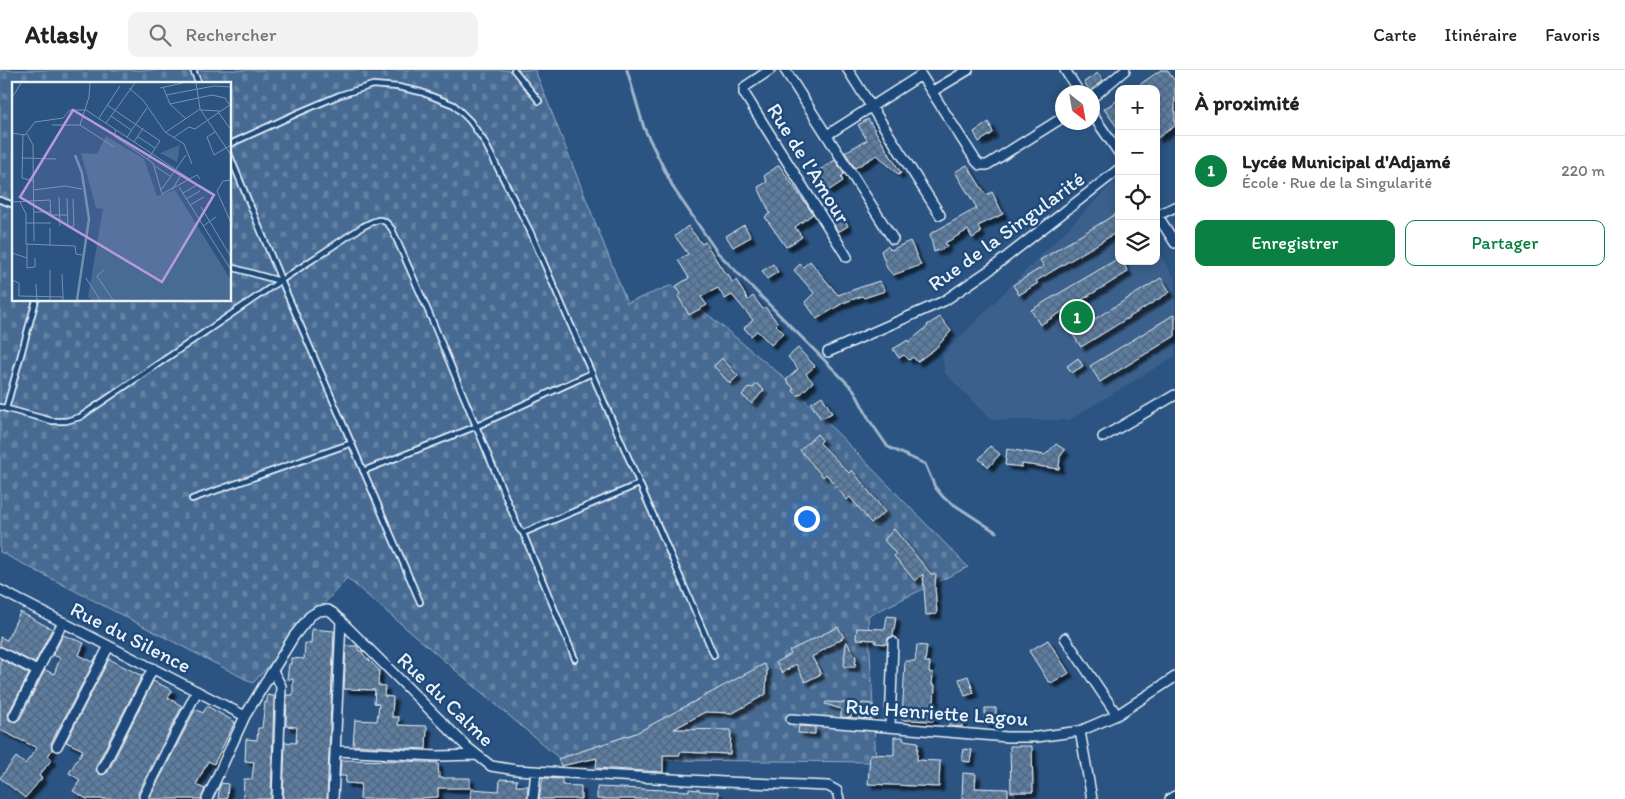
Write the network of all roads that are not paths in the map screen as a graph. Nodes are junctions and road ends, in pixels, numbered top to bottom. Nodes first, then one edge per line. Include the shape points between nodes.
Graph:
1 (194, 70) edge
2 (514, 70) edge
3 (770, 70) edge
4 (785, 70) edge
5 (848, 70) edge
6 (968, 70) edge
7 (1065, 70) edge
8 (1125, 70) edge
9 (919, 73) edge
10 (198, 82) edge
11 (1075, 85) edge
12 (1100, 91) edge
13 (933, 92) junction
14 (539, 100) dead end
15 (871, 106) junction
16 (1055, 122) edge
17 (1100, 126) edge
18 (827, 135) junction
19 (231, 144) edge
20 (1115, 147) edge
21 (231, 158) edge
22 (1115, 173) edge
23 (0, 200) edge
24 (12, 204) edge
25 (1175, 207) edge
26 (1160, 213) edge
27 (940, 215) dead end
28 (1160, 219) edge
29 (893, 239) dead end
30 (1175, 243) edge
31 (847, 257) dead end
32 (231, 267) edge
33 (280, 281) junction
34 (36, 301) edge
35 (828, 352) dead end
36 (592, 373) junction
37 (1175, 395) edge
38 (0, 407) edge
39 (6, 409) junction
40 (477, 426) junction
41 (1103, 437) dead end
42 (352, 443) junction
43 (363, 471) junction
44 (639, 484) junction
45 (192, 499) dead end
46 (522, 532) junction
47 (0, 590) edge
48 (420, 602) dead end
49 (341, 620) junction
50 (63, 622) junction
51 (1065, 638) dead end
52 (893, 642) dead end
53 (109, 646) junction
54 (0, 653) edge
55 (714, 655) dead end
56 (576, 659) dead end
57 (153, 668) junction
58 (37, 671) junction
59 (273, 671) junction
60 (1175, 677) edge
61 (198, 691) junction
62 (1117, 715) junction
63 (14, 716) dead end
64 (245, 716) junction
65 (790, 719) dead end
66 (890, 728) junction
67 (1080, 731) junction
68 (57, 746) dead end
69 (335, 751) junction
70 (476, 755) junction
71 (102, 769) dead end
72 (536, 771) junction
73 (144, 796) dead end
74 (1175, 796) edge
75 (207, 799) edge
76 (277, 799) edge
77 (333, 799) edge
78 (533, 799) edge
79 (839, 799) edge
80 (1092, 799) edge
81 (1170, 799) edge

1 - 10 lane
2 - 14 lane
3 - 31 street, Rue de l'Amour via 746,86 744,93
4 - 18 street, Rue de l'Amour
5 - 15 street
6 - 13 street
7 - 11 street
8 - 12 street
9 - 13 street
9 - 15 street
13 - 16 street via 980,165 987,165
15 - 18 street
15 - 27 street
17 - 20 street
18 - 29 street, Rue de l'Amour
19 - 36 lane via 308,108 373,85 422,92 454,106 475,128 502,174
21 - 33 lane
22 - 35 street, Rue de la Singularité via 991,269 944,301
23 - 24 lane
25 - 26 street
28 - 30 street
32 - 33 lane
33 - 39 lane via 80,417 52,421
33 - 40 lane via 362,227 375,221 387,222
33 - 42 lane
34 - 39 lane
36 - 40 lane
36 - 44 lane
37 - 41 street
38 - 39 lane
40 - 43 lane
40 - 46 lane
42 - 43 lane
42 - 45 lane
43 - 48 lane
44 - 46 lane
44 - 55 lane
46 - 56 lane
47 - 50 street, Rue du Silence
49 - 59 street, Rue du Calme via 328,610 310,616
49 - 69 street
49 - 70 street, Rue du Calme
50 - 53 street, Rue du Silence
50 - 58 street
51 - 62 street
52 - 66 street
53 - 57 street, Rue du Silence
53 - 68 street
54 - 58 street
57 - 61 street, Rue du Silence
57 - 71 street
58 - 63 street
59 - 64 street, Rue du Calme
59 - 76 street via 281,686
60 - 62 street, Rue Henriette Lagou
61 - 64 street, Rue du Silence
61 - 73 street
62 - 67 street, Rue Henriette Lagou
64 - 75 street, Rue du Calme
65 - 66 street, Rue Henriette Lagou
66 - 67 street, Rue Henriette Lagou via 1007,737
67 - 80 street
69 - 70 street
69 - 77 street
70 - 72 street, Rue du Calme via 492,766
72 - 78 street
72 - 79 street, Rue du Calme via 828,786 837,791
74 - 81 street

